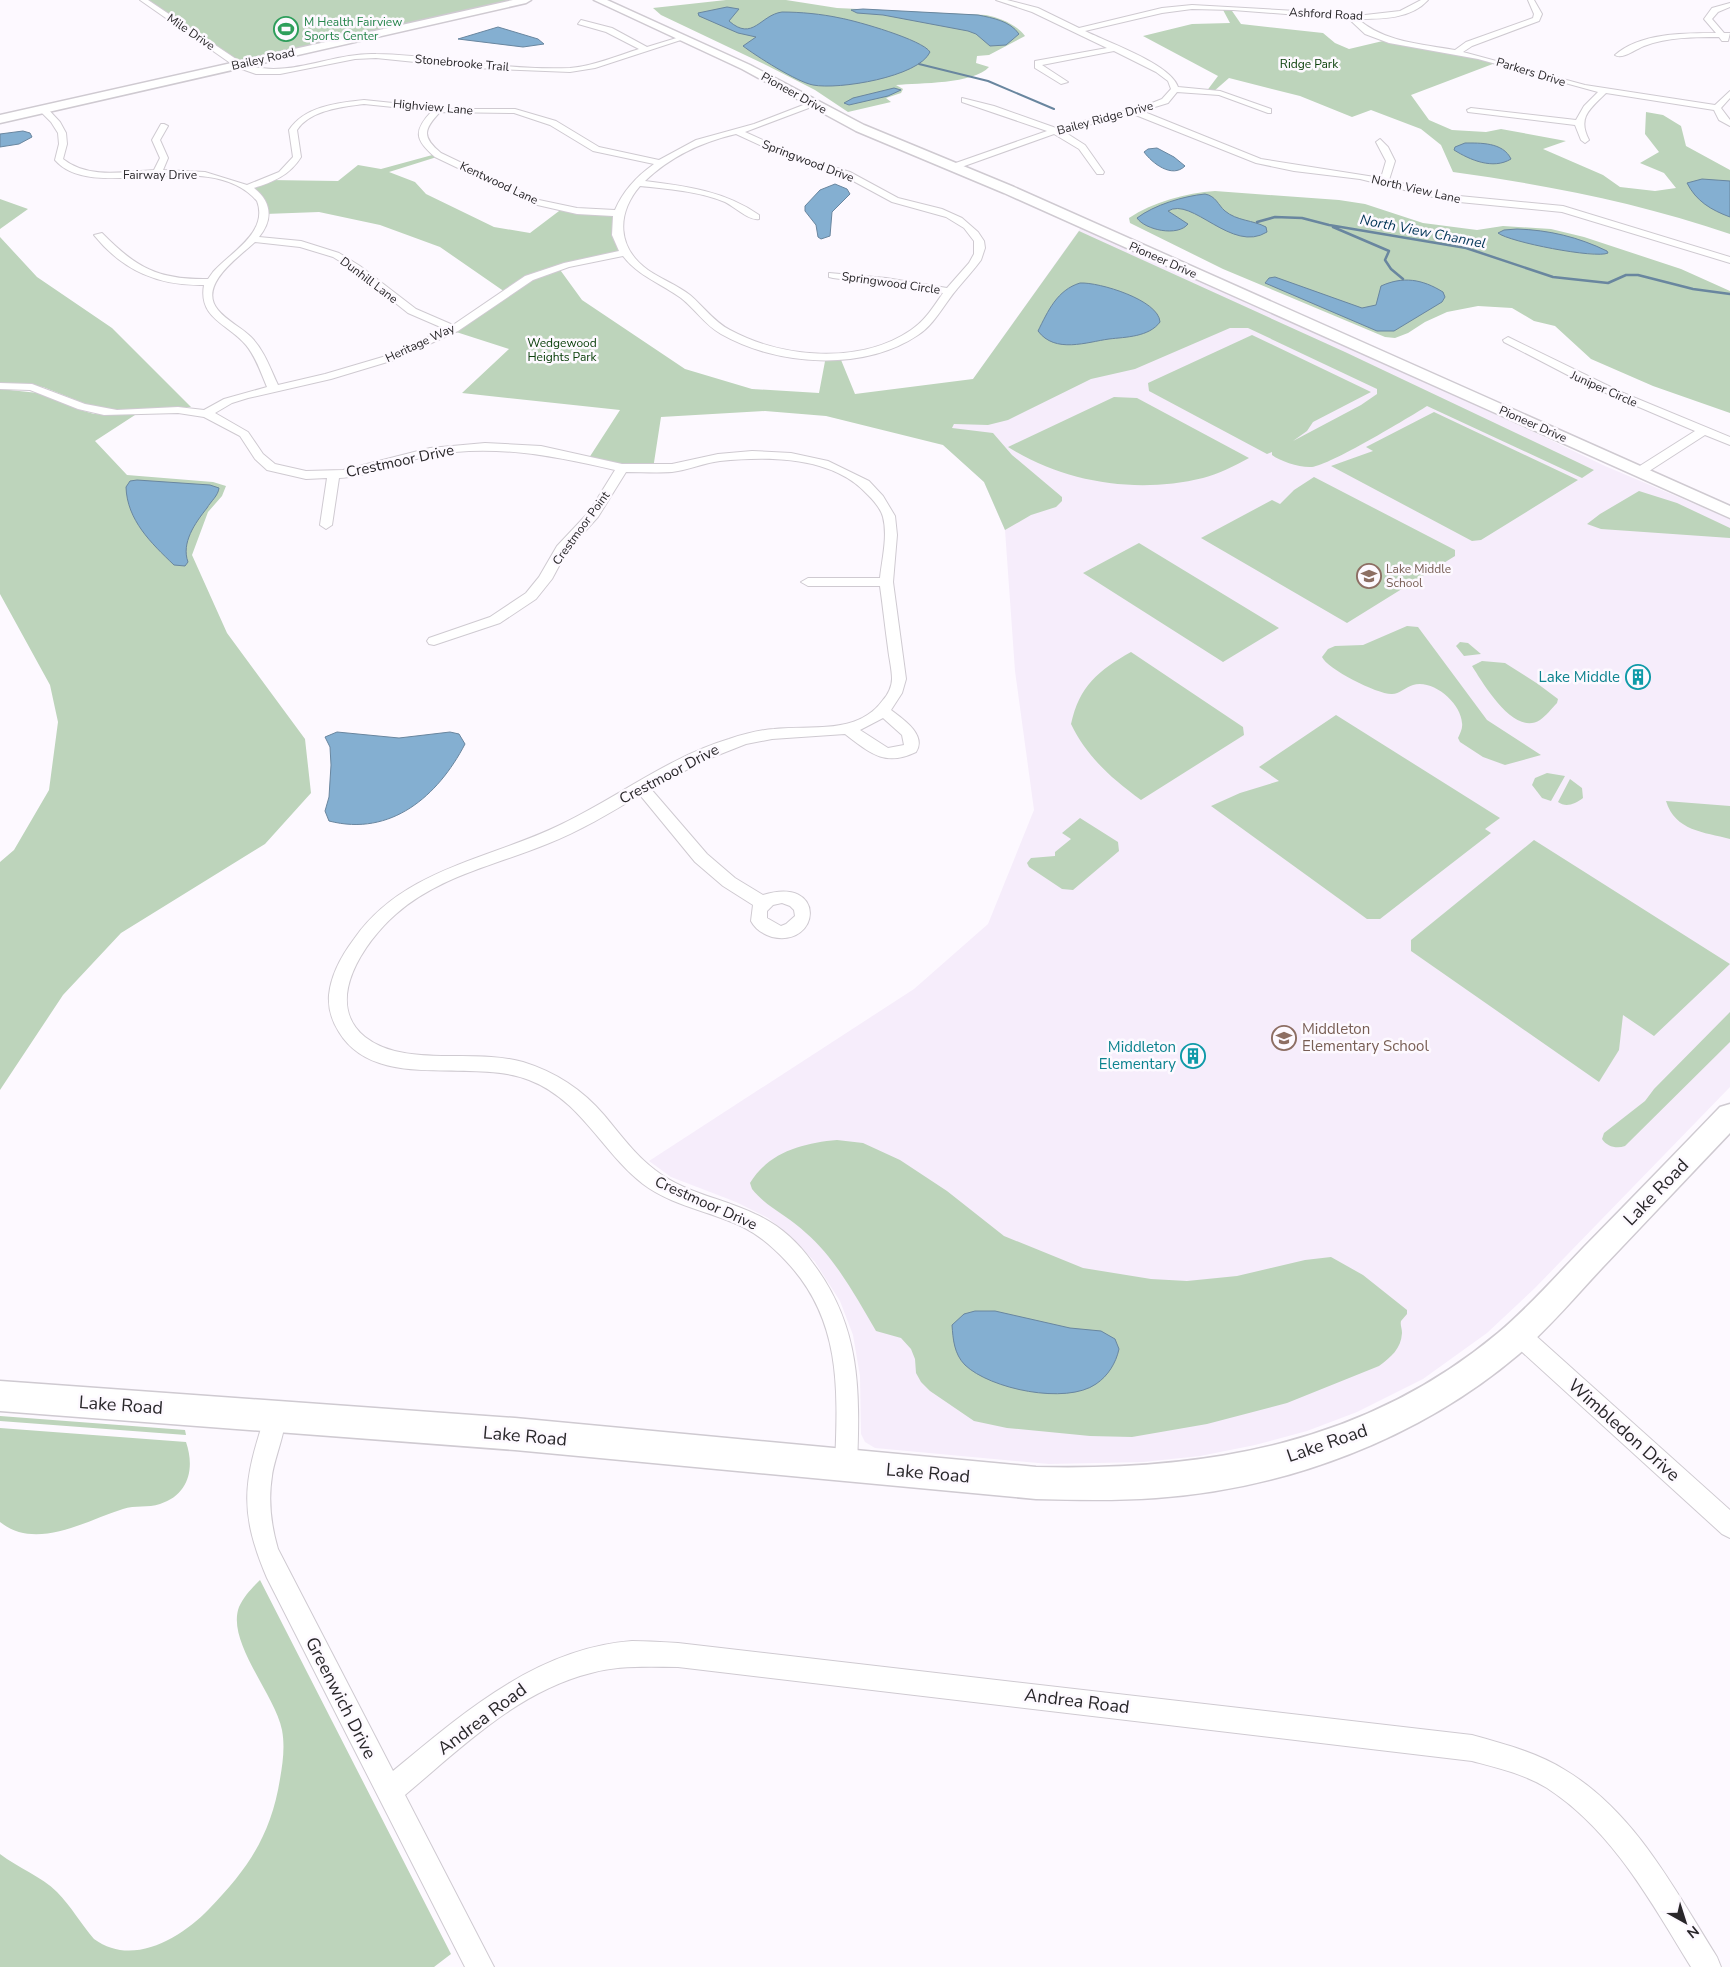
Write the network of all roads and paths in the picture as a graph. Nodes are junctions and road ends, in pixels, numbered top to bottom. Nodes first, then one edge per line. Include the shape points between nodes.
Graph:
1 (143, 0) edge
2 (526, 0) edge
3 (599, 0) edge
4 (999, 0) edge
5 (1425, 0) edge
6 (1531, 0) edge
7 (1219, 4) edge
8 (1730, 4) edge
9 (1351, 17) junction
10 (581, 22) dead end
11 (1076, 31) junction
12 (1721, 35) junction
13 (1730, 36) edge
14 (683, 38) junction
15 (1730, 45) edge
16 (645, 49) junction
17 (1112, 49) junction
18 (1457, 52) junction
19 (1619, 55) dead end
20 (1026, 62) dead end
21 (1038, 63) junction
22 (240, 65) junction
23 (1064, 82) dead end
24 (1175, 89) junction
25 (1603, 91) junction
26 (1730, 93) edge
27 (964, 100) dead end
28 (816, 106) junction
29 (1717, 108) junction
30 (43, 109) junction
31 (438, 110) junction
32 (1471, 110) dead end
33 (1134, 111) junction
34 (1268, 111) dead end
35 (0, 118) edge
36 (1578, 123) junction
37 (1730, 124) edge
38 (164, 126) dead end
39 (1054, 131) junction
40 (737, 132) junction
41 (1585, 140) dead end
42 (1380, 142) dead end
43 (659, 163) junction
44 (953, 167) junction
45 (157, 172) junction
46 (1100, 172) dead end
47 (1384, 181) junction
48 (638, 183) junction
49 (246, 188) junction
50 (618, 213) junction
51 (756, 217) dead end
52 (99, 235) dead end
53 (252, 239) junction
54 (625, 253) junction
55 (1730, 260) edge
56 (833, 275) dead end
57 (210, 282) junction
58 (949, 291) junction
59 (454, 329) junction
60 (1508, 340) dead end
61 (0, 386) edge
62 (274, 388) junction
63 (206, 414) junction
64 (1704, 431) junction
65 (1730, 441) edge
66 (622, 468) junction
67 (1639, 472) junction
68 (333, 475) junction
69 (1730, 513) edge
70 (326, 525) dead end
71 (808, 582) dead end
72 (886, 582) junction
73 (434, 640) dead end
74 (882, 711) junction
75 (848, 729) junction
76 (642, 788) junction
77 (763, 904) dead end
78 (1730, 1115) edge
79 (1518, 1334) junction
80 (0, 1396) edge
81 (276, 1416) junction
82 (846, 1466) junction
83 (1730, 1526) edge
84 (389, 1791) junction
85 (480, 1967) edge
86 (1708, 1967) edge

1 - 22 street, Mile Drive
2 - 22 street, Bailey Road
3 - 14 street, Pioneer Drive
4 - 11 street via 1035,10
5 - 9 street, Ashford Road via 1401,12
6 - 18 street via 1538,14 1536,19 1469,44
7 - 9 street, Ashford Road
7 - 11 street, Ashford Road via 1156,11
8 - 12 street via 1709,15 1709,22
9 - 18 street, Parkers Drive via 1364,29 1383,39
10 - 16 street via 608,30
11 - 17 street
12 - 13 street
12 - 15 street
12 - 19 street via 1662,38
14 - 16 street, Stonebrooke Trail
14 - 28 street, Pioneer Drive via 746,67
16 - 22 street, Stonebrooke Trail via 570,70 477,66 376,56 280,72 256,72
17 - 21 street
17 - 24 street via 1164,73 1172,80
18 - 25 street, Parkers Drive
20 - 21 street
21 - 23 street
22 - 30 street, Bailey Road
24 - 33 street, Bailey Ridge Drive via 1165,101
24 - 34 street via 1220,94
25 - 29 street, Parkers Drive
25 - 36 street
26 - 29 street
27 - 39 street
28 - 40 street, Springwood Drive
28 - 44 street, Pioneer Drive
29 - 37 street
30 - 35 street, Bailey Road
30 - 45 street, Fairway Drive via 62,132 63,142 58,155 66,167 102,174
31 - 43 street, Highview Lane via 524,112 553,123 596,149
31 - 49 street, Highview Lane via 364,102 314,113 295,126 297,157 291,166 269,180
31 - 50 street, Kentwood Lane via 426,122 422,132 426,144 438,155 536,202 577,211
32 - 36 street
33 - 39 street, Bailey Ridge Drive
33 - 47 street, North View Lane via 1259,161
36 - 41 street
38 - 45 street via 156,140 164,158
39 - 44 street, Bailey Ridge Drive
39 - 46 street via 1080,145
40 - 43 street, Springwood Drive via 701,141
40 - 58 street, Springwood Drive via 796,158 851,176 889,198 964,223 978,239 980,250 975,263
42 - 47 street via 1392,161
43 - 48 street, Springwood Drive
44 - 67 street, Pioneer Drive
45 - 49 street, Fairway Drive via 213,176
47 - 55 street, North View Lane via 1449,198 1535,204 1579,212
48 - 50 street, Springwood Drive
48 - 51 street via 718,196 736,203
49 - 53 street, Fairway Drive via 259,198 265,209 264,222
50 - 54 street, Springwood Drive via 616,236
52 - 57 street via 118,254 150,276 174,282
53 - 57 street, Fairway Drive
53 - 59 street, Dunhill Lane via 301,244 336,255 358,268 412,311
54 - 58 street, Springwood Drive via 641,270 689,299 721,330 759,347 804,356 856,353 905,339 926,323
54 - 59 street, Heritage Way via 558,267 529,278
56 - 58 street, Springwood Circle
57 - 62 street via 210,307 249,340
59 - 62 street, Heritage Way via 371,365
60 - 64 street, Juniper Circle via 1590,383
61 - 63 street, Crestmoor Drive via 32,388 94,410 117,414 178,410
62 - 63 street, Heritage Way via 236,399
63 - 68 street, Crestmoor Drive via 244,434 271,467 299,474
64 - 65 street, Juniper Circle
64 - 67 street
66 - 68 street, Crestmoor Drive via 541,450 484,447 430,452
66 - 72 street, Crestmoor Drive via 672,468 752,455 791,457 837,469 873,492 889,516
66 - 73 street, Crestmoor Point via 594,514 562,549 546,579 530,596 495,620
67 - 69 street, Pioneer Drive
68 - 70 street
71 - 72 street
72 - 74 street, Crestmoor Drive via 899,679 895,694
74 - 75 street, Crestmoor Drive via 873,719
74 - 75 street via 911,736 911,748 896,755 886,754
75 - 76 street, Crestmoor Drive via 772,734 736,741 699,756
76 - 77 street via 701,858 729,882
76 - 82 street, Crestmoor Drive via 548,838 437,877 404,896 374,924 350,958 337,995 338,1013 358,1042 388,1059 404,1063 497,1064 544,1077 581,1102 638,1167 656,1182 750,1221 778,1240 808,1271 822,1292 842,1339 848,1391
78 - 79 street, Lake Road
79 - 82 street, Lake Road via 1464,1377 1393,1418 1329,1445 1236,1470 1170,1481 1088,1485
79 - 83 street, Wimbledon Drive
80 - 81 street, Lake Road
81 - 82 street, Lake Road via 524,1435
81 - 84 street, Greenwich Drive via 257,1489 261,1535 275,1570
84 - 85 street, Greenwich Drive
84 - 86 street, Andrea Road via 488,1711 527,1685 565,1667 603,1657 637,1653 673,1654 1472,1748 1504,1754 1535,1766 1567,1784 1593,1806 1627,1844

